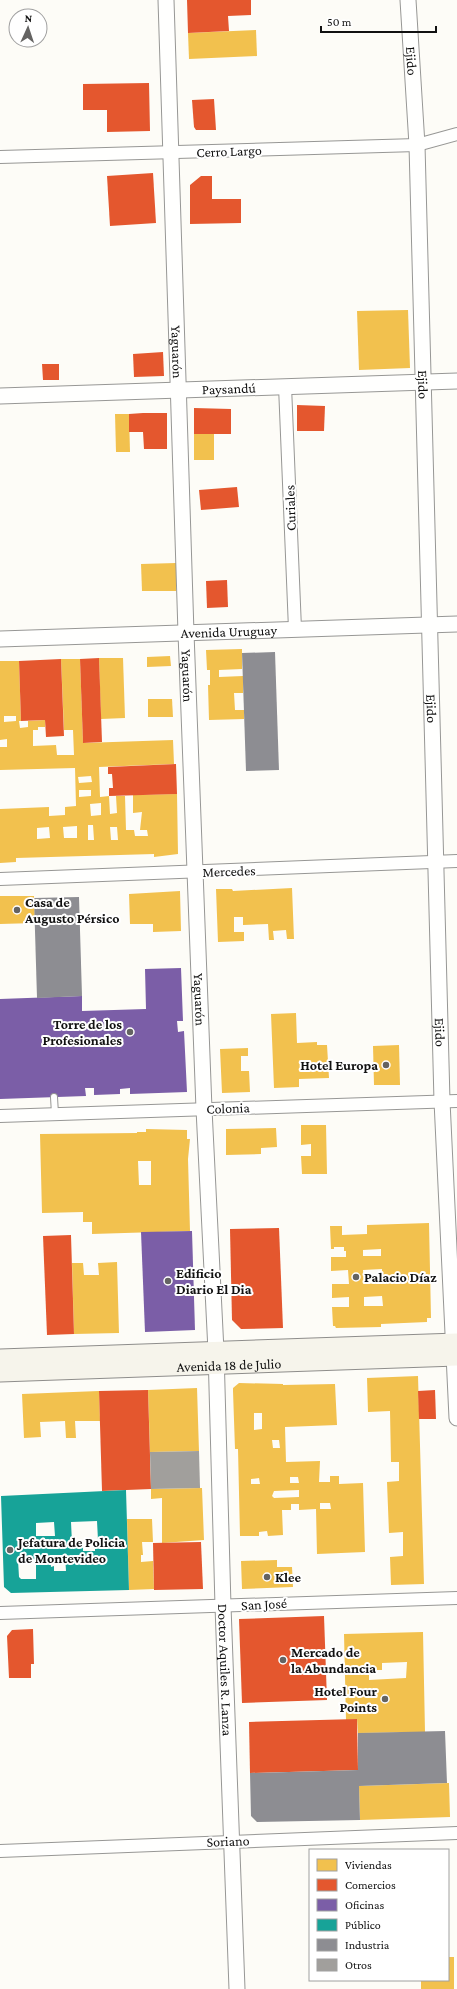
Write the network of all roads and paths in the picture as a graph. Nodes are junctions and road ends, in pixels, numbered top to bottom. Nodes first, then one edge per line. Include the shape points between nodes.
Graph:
1 (166, 0) edge
2 (408, 0) edge
3 (457, 134) edge
4 (417, 145) junction
5 (171, 153) junction
6 (0, 157) edge
7 (457, 381) edge
8 (423, 382) junction
9 (284, 386) junction
10 (180, 389) junction
11 (0, 396) edge
12 (457, 624) edge
13 (430, 625) junction
14 (295, 629) junction
15 (186, 633) junction
16 (0, 639) edge
17 (436, 862) junction
18 (457, 862) edge
19 (195, 872) junction
20 (0, 879) edge
21 (54, 1097) dead end
22 (442, 1101) junction
23 (457, 1101) edge
24 (204, 1109) junction
25 (55, 1114) junction
26 (0, 1116) edge
27 (455, 1350) edge
28 (0, 1358) edge
29 (216, 1359) junction
30 (0, 1373) edge
31 (457, 1418) edge
32 (457, 1598) edge
33 (223, 1606) junction
34 (0, 1613) edge
35 (457, 1833) edge
36 (231, 1840) junction
37 (0, 1851) edge
38 (237, 1989) edge

1 - 5 street, Yaguarón
2 - 4 street, Ejido
3 - 4 street, Cerro Largo
4 - 5 street, Cerro Largo
4 - 8 street, Ejido
5 - 6 street, Cerro Largo
5 - 10 street, Yaguarón
7 - 8 street, Paysandú
8 - 9 street, Paysandú
8 - 13 street, Ejido
9 - 10 street, Paysandú
9 - 14 street, Curiales
10 - 11 street, Paysandú
10 - 15 street, Yaguarón
12 - 13 street, Avenida Uruguay
13 - 14 street, Avenida Uruguay
13 - 17 street, Ejido
14 - 15 street, Avenida Uruguay
15 - 16 street, Avenida Uruguay
15 - 19 street, Yaguarón
17 - 18 street, Mercedes
17 - 19 street, Mercedes
17 - 22 street, Ejido
19 - 20 street, Mercedes
19 - 24 street, Yaguarón
21 - 25 lane
22 - 23 street, Colonia
22 - 24 street, Colonia
22 - 27 street, Ejido
24 - 25 street, Colonia
24 - 29 street, Yaguarón
25 - 26 street, Colonia
27 - 29 main road, Avenida 18 de Julio
27 - 31 street, Ejido
28 - 29 main road, Avenida 18 de Julio
29 - 30 main road, Avenida 18 de Julio
29 - 33 street, Doctor Aquiles R. Lanza
32 - 33 street, San José
33 - 34 street, San José
33 - 36 street, Doctor Aquiles R. Lanza
35 - 36 street, Soriano
36 - 37 street, Soriano
36 - 38 street, Doctor Aquiles R. Lanza

